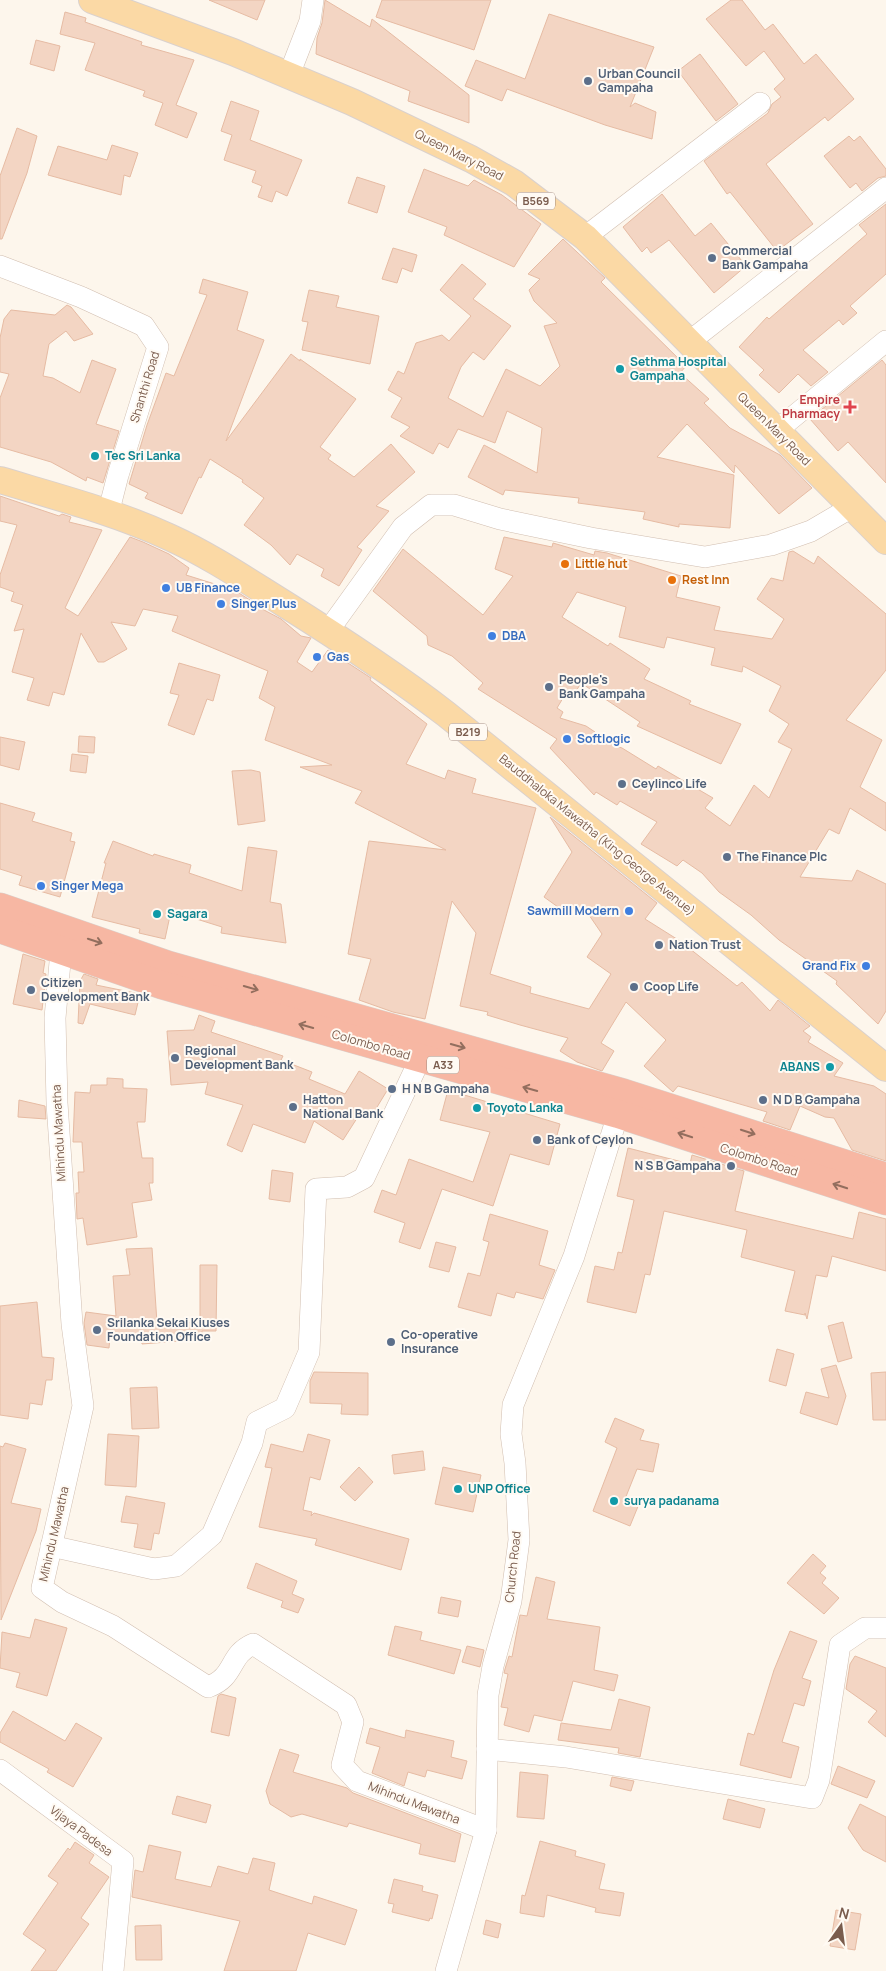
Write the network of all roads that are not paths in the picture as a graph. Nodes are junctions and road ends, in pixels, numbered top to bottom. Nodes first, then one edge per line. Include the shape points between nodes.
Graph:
1 (92, 0) edge
2 (313, 0) edge
3 (289, 75) junction
4 (760, 103) dead end
5 (886, 188) edge
6 (585, 237) junction
7 (0, 266) edge
8 (886, 341) edge
9 (689, 342) junction
10 (776, 431) junction
11 (0, 480) edge
12 (852, 507) junction
13 (108, 514) junction
14 (886, 541) edge
15 (328, 631) junction
16 (0, 907) edge
17 (0, 930) edge
18 (64, 942) junction
19 (424, 1048) junction
20 (886, 1067) edge
21 (621, 1104) junction
22 (886, 1177) edge
23 (886, 1201) edge
24 (51, 1546) junction
25 (886, 1628) edge
26 (487, 1750) junction
27 (0, 1770) edge
28 (486, 1830) junction
29 (113, 1971) edge
30 (446, 1971) edge

1 - 3 main road, Queen Mary Road / B569
2 - 3 street via 310,20
3 - 6 main road, Queen Mary Road / B569 via 471,159 514,183
4 - 6 street
5 - 9 street
6 - 9 main road, Queen Mary Road / B569
7 - 13 street, Shanthi Road via 81,297 144,326 158,347
8 - 10 street
9 - 10 main road, Queen Mary Road / B569
10 - 12 main road, Queen Mary Road / B569
11 - 13 main road, Bauddhaloka Mawatha (King George Avenue) / B219
12 - 14 main road, Queen Mary Road / B569
12 - 15 street via 811,531 771,545 705,556 591,538 500,519 454,505 431,505 403,527
13 - 15 main road, Bauddhaloka Mawatha (King George Avenue) / B219 via 169,537 202,554
15 - 20 main road, Bauddhaloka Mawatha (King George Avenue) / B219 via 446,714
16 - 18 highway, Colombo Road / A33
17 - 18 highway, Colombo Road / A33
18 - 19 highway, Colombo Road / A33 via 162,985
18 - 24 street, Mihindu Mawatha via 55,1018 57,1103 72,1324 83,1406
19 - 21 highway, Colombo Road / A33
19 - 24 street via 364,1178 347,1187 316,1189 309,1352 285,1408 257,1422 252,1443 212,1535 176,1566 154,1569
21 -> 22 highway, Colombo Road / A33
23 -> 21 highway, Colombo Road / A33
21 - 26 street, Church Road via 574,1256 513,1405 511,1434 516,1463 518,1540 511,1602 488,1695
24 - 28 street, Mihindu Mawatha via 42,1588 62,1602 113,1626 208,1687 222,1682 242,1649 253,1644 346,1705 352,1722 342,1765 357,1781
25 - 26 street via 865,1628 840,1645 820,1780 812,1798 566,1757
26 - 28 street, Church Road
27 - 29 street, Vijaya Padesa via 122,1861
28 - 30 street, Church Road

